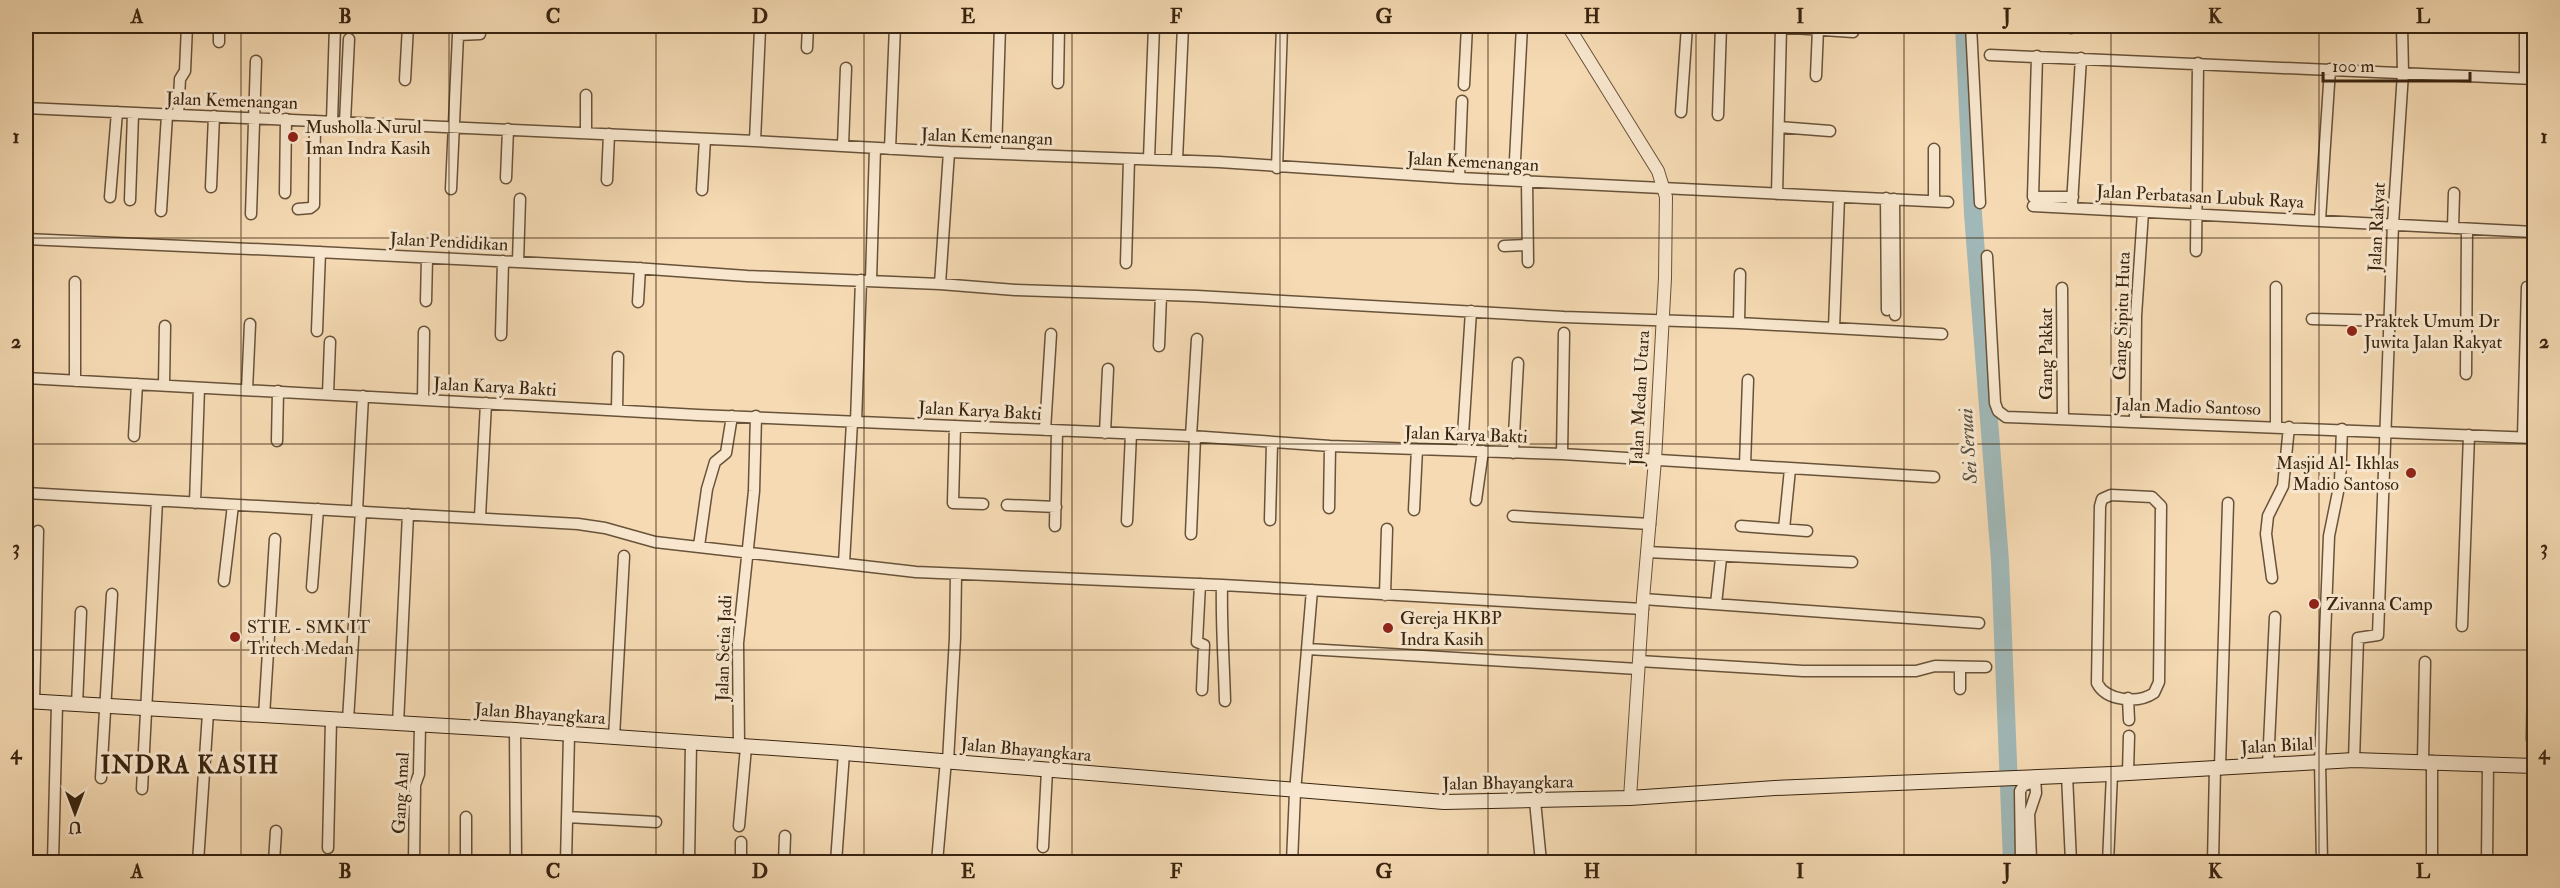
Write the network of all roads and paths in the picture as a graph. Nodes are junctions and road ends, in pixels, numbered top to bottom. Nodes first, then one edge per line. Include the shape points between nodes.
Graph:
1 (187, 26) edge
2 (219, 26) edge
3 (335, 26) edge
4 (408, 26) edge
5 (808, 26) edge
6 (895, 26) edge
7 (1000, 26) edge
8 (1059, 26) edge
9 (1154, 26) edge
10 (1183, 26) edge
11 (1282, 26) edge
12 (1467, 26) edge
13 (1522, 26) edge
14 (1568, 26) edge
15 (1687, 26) edge
16 (1721, 26) edge
17 (1763, 26) edge
18 (1776, 26) edge
19 (1971, 26) edge
20 (2402, 26) edge
21 (2525, 26) edge
22 (760, 29) dead end
23 (1818, 29) junction
24 (1853, 32) dead end
25 (480, 34) dead end
26 (349, 39) dead end
27 (219, 42) dead end
28 (807, 48) dead end
29 (1990, 55) dead end
30 (2037, 56) junction
31 (2081, 57) junction
32 (256, 61) dead end
33 (2198, 63) junction
34 (846, 68) dead end
35 (2330, 69) junction
36 (2403, 72) junction
37 (1816, 76) dead end
38 (2530, 79) edge
39 (405, 80) dead end
40 (1058, 83) dead end
41 (1464, 85) dead end
42 (586, 95) dead end
43 (1462, 102) dead end
44 (26, 108) edge
45 (117, 112) junction
46 (1681, 112) dead end
47 (133, 114) junction
48 (1718, 114) dead end
49 (172, 115) junction
50 (214, 116) junction
51 (254, 118) junction
52 (286, 119) junction
53 (315, 121) junction
54 (332, 121) junction
55 (345, 122) junction
56 (455, 127) junction
57 (1779, 127) junction
58 (508, 129) junction
59 (1830, 131) dead end
60 (586, 133) junction
61 (609, 134) junction
62 (705, 139) junction
63 (755, 141) junction
64 (843, 145) junction
65 (875, 148) junction
66 (890, 149) junction
67 (1934, 149) dead end
68 (949, 152) junction
69 (996, 153) junction
70 (1129, 159) junction
71 (1149, 159) junction
72 (1177, 160) junction
73 (1277, 168) junction
74 (506, 178) dead end
75 (1459, 178) junction
76 (1514, 179) junction
77 (607, 180) dead end
78 (1527, 180) junction
79 (211, 187) dead end
80 (451, 189) dead end
81 (1665, 189) junction
82 (702, 190) dead end
83 (285, 193) dead end
84 (2454, 193) dead end
85 (1777, 194) junction
86 (110, 197) dead end
87 (1839, 197) junction
88 (520, 199) dead end
89 (1890, 199) junction
90 (130, 200) dead end
91 (1934, 201) junction
92 (1948, 202) dead end
93 (2073, 202) junction
94 (1980, 203) dead end
95 (2033, 206) dead end
96 (298, 209) dead end
97 (161, 211) dead end
98 (2144, 212) junction
99 (251, 214) dead end
100 (2195, 214) junction
101 (2320, 220) junction
102 (2393, 224) junction
103 (2453, 228) junction
104 (2468, 229) junction
105 (2535, 232) edge
106 (26, 239) edge
107 (1504, 246) dead end
108 (1527, 246) junction
109 (2196, 251) dead end
110 (320, 252) junction
111 (1987, 256) dead end
112 (427, 258) junction
113 (503, 261) junction
114 (518, 262) junction
115 (1528, 262) dead end
116 (1126, 263) dead end
117 (640, 268) junction
118 (1740, 274) dead end
119 (866, 280) junction
120 (75, 282) dead end
121 (940, 284) junction
122 (2527, 286) dead end
123 (2276, 287) dead end
124 (2062, 288) dead end
125 (1161, 294) junction
126 (426, 301) dead end
127 (638, 302) dead end
128 (1471, 311) junction
129 (1891, 312) dead end
130 (2312, 319) dead end
131 (1662, 320) junction
132 (2389, 321) junction
133 (1739, 323) junction
134 (250, 324) dead end
135 (165, 326) dead end
136 (1834, 328) junction
137 (317, 332) dead end
138 (424, 332) dead end
139 (1564, 333) dead end
140 (1051, 334) dead end
141 (1942, 334) dead end
142 (501, 335) dead end
143 (1197, 339) dead end
144 (330, 342) dead end
145 (1160, 346) dead end
146 (618, 357) dead end
147 (1518, 363) dead end
148 (1108, 369) dead end
149 (2466, 374) dead end
150 (26, 378) edge
151 (1748, 380) dead end
152 (75, 381) junction
153 (137, 384) junction
154 (164, 385) junction
155 (199, 388) junction
156 (247, 390) junction
157 (278, 391) junction
158 (328, 394) junction
159 (363, 396) junction
160 (423, 400) junction
161 (486, 403) junction
162 (617, 410) junction
163 (732, 416) junction
164 (756, 416) junction
165 (2063, 419) junction
166 (854, 422) junction
167 (2135, 422) junction
168 (955, 426) junction
169 (2276, 426) junction
170 (2289, 427) junction
171 (2342, 429) junction
172 (1051, 431) junction
173 (2386, 431) junction
174 (1105, 433) junction
175 (1131, 434) junction
176 (2469, 435) junction
177 (134, 436) dead end
178 (1192, 436) junction
179 (2529, 438) edge
180 (277, 441) dead end
181 (1272, 443) junction
182 (1330, 446) junction
183 (1417, 449) junction
184 (1462, 450) junction
185 (1483, 451) junction
186 (1513, 453) junction
187 (1562, 454) junction
188 (1655, 460) junction
189 (1745, 465) junction
190 (1790, 469) junction
191 (1934, 477) dead end
192 (26, 493) edge
193 (1476, 500) dead end
194 (157, 501) junction
195 (195, 503) junction
196 (2228, 503) dead end
197 (983, 504) dead end
198 (233, 505) junction
199 (1007, 505) dead end
200 (1056, 507) junction
201 (1329, 508) dead end
202 (318, 509) junction
203 (1414, 510) dead end
204 (359, 511) junction
205 (408, 514) junction
206 (1513, 516) dead end
207 (480, 517) junction
208 (1127, 520) dead end
209 (1270, 520) dead end
210 (1650, 524) junction
211 (1055, 526) dead end
212 (1741, 526) dead end
213 (1387, 529) dead end
214 (1784, 529) junction
215 (38, 531) dead end
216 (1807, 531) dead end
217 (1191, 534) dead end
218 (275, 539) dead end
219 (699, 546) junction
220 (748, 551) junction
221 (1647, 552) junction
222 (624, 556) dead end
223 (1721, 558) junction
224 (1852, 562) dead end
225 (844, 563) junction
226 (956, 574) junction
227 (2272, 578) dead end
228 (224, 580) dead end
229 (1200, 584) junction
230 (1222, 585) junction
231 (312, 587) dead end
232 (1312, 590) junction
233 (112, 594) dead end
234 (1385, 594) junction
235 (1643, 604) junction
236 (1716, 604) junction
237 (81, 612) dead end
238 (2275, 617) dead end
239 (1979, 623) dead end
240 (2462, 626) dead end
241 (1308, 649) junction
242 (2425, 662) dead end
243 (1639, 665) junction
244 (1960, 668) junction
245 (1986, 668) dead end
246 (2533, 677) edge
247 (1960, 689) dead end
248 (1202, 690) dead end
249 (2128, 698) junction
250 (1225, 701) dead end
251 (30, 702) edge
252 (57, 704) junction
253 (77, 705) junction
254 (107, 707) junction
255 (146, 710) junction
256 (208, 713) junction
257 (264, 716) junction
258 (331, 720) junction
259 (348, 720) junction
260 (2129, 720) dead end
261 (398, 724) junction
262 (420, 725) junction
263 (515, 730) junction
264 (569, 735) junction
265 (2129, 736) dead end
266 (614, 737) junction
267 (691, 743) junction
268 (742, 747) junction
269 (2535, 751) edge
270 (844, 753) junction
271 (2354, 760) junction
272 (947, 761) junction
273 (2320, 761) junction
274 (2428, 761) junction
275 (2488, 764) junction
276 (2268, 765) junction
277 (2535, 766) edge
278 (2217, 768) junction
279 (1047, 770) junction
280 (2128, 773) junction
281 (2112, 774) junction
282 (2067, 776) junction
283 (101, 778) dead end
284 (2031, 778) junction
285 (142, 789) dead end
286 (1295, 792) junction
287 (1630, 798) junction
288 (1535, 801) junction
289 (466, 817) dead end
290 (567, 818) junction
291 (656, 822) dead end
292 (740, 826) dead end
293 (276, 831) dead end
294 (785, 836) dead end
295 (741, 842) dead end
296 (1043, 847) dead end
297 (328, 848) dead end
298 (2026, 860) edge
299 (53, 862) edge
300 (198, 862) edge
301 (274, 862) edge
302 (414, 862) edge
303 (466, 862) edge
304 (516, 862) edge
305 (566, 862) edge
306 (689, 862) edge
307 (741, 862) edge
308 (784, 862) edge
309 (836, 862) edge
310 (937, 862) edge
311 (1292, 862) edge
312 (1541, 862) edge
313 (2071, 862) edge
314 (2108, 862) edge
315 (2213, 862) edge
316 (2322, 862) edge
317 (2432, 862) edge
318 (2487, 862) edge

1 - 49 street via 184,70
2 - 27 street
3 - 54 street
4 - 39 street
5 - 28 street
6 - 66 street
7 - 69 street
8 - 40 street
9 - 71 street
10 - 72 street
11 - 73 street
12 - 41 street
13 - 76 street
14 - 81 street, Jalan Medan Utara via 1658,171
15 - 46 street
16 - 48 street
17 - 18 street
18 - 23 street
18 - 57 street
19 - 94 street
20 - 36 street, Jalan Rakyat
21 - 38 street
22 - 63 street
23 - 24 street
23 - 37 street
25 - 56 street via 458,35
26 - 55 street
29 - 30 street
30 - 31 street
30 - 93 street via 2033,197
31 - 33 street
31 - 93 street
32 - 51 street
33 - 35 street
33 - 100 street
34 - 64 street
35 - 36 street
35 - 101 street, Jalan Perbatasan Lubuk Raya
36 - 38 street
36 - 102 street, Jalan Rakyat
42 - 60 street
43 - 75 street
44 - 45 street, Jalan Kemenangan
45 - 47 street, Jalan Kemenangan
45 - 86 street
47 - 49 street, Jalan Kemenangan
47 - 90 street
49 - 50 street, Jalan Kemenangan
49 - 97 street
50 - 51 street, Jalan Kemenangan
50 - 79 street
51 - 52 street, Jalan Kemenangan
51 - 99 street
52 - 53 street, Jalan Kemenangan
52 - 83 street
53 - 54 street, Jalan Kemenangan
53 - 96 street via 314,205
54 - 55 street, Jalan Kemenangan
55 - 56 street, Jalan Kemenangan
56 - 58 street, Jalan Kemenangan
56 - 80 street
57 - 59 street
57 - 85 street
58 - 60 street, Jalan Kemenangan
58 - 74 street
60 - 61 street, Jalan Kemenangan
61 - 62 street, Jalan Kemenangan
61 - 77 street
62 - 63 street, Jalan Kemenangan
62 - 82 street
63 - 64 street, Jalan Kemenangan
64 - 65 street, Jalan Kemenangan
65 - 66 street, Jalan Kemenangan
65 - 119 street
66 - 68 street, Jalan Kemenangan
67 - 91 street
68 - 69 street, Jalan Kemenangan
68 - 121 street
69 - 70 street, Jalan Kemenangan
70 - 71 street, Jalan Kemenangan
70 - 116 street
71 - 72 street, Jalan Kemenangan
72 - 73 street, Jalan Kemenangan
73 - 75 street, Jalan Kemenangan
75 - 76 street, Jalan Kemenangan
76 - 78 street, Jalan Kemenangan
78 - 81 street, Jalan Kemenangan
78 - 108 street
81 - 85 street, Jalan Kemenangan
81 - 131 street, Jalan Medan Utara via 1667,233
84 - 103 street
85 - 87 street, Jalan Kemenangan
87 - 89 street, Jalan Kemenangan
87 - 136 street
88 - 114 street
89 - 91 street, Jalan Kemenangan
89 - 129 street
91 - 92 street, Jalan Kemenangan
93 - 95 street, Jalan Perbatasan Lubuk Raya
93 - 98 street, Jalan Perbatasan Lubuk Raya
98 - 100 street, Jalan Perbatasan Lubuk Raya
98 - 167 street, Gang Sipitu Huta via 2136,316
100 - 101 street, Jalan Perbatasan Lubuk Raya
100 - 109 street
101 - 102 street
102 - 103 street
102 - 132 street, Jalan Rakyat
103 - 104 street
104 - 105 street
104 - 149 street
106 - 110 street, Jalan Pendidikan
107 - 108 street
108 - 115 street
110 - 112 street, Jalan Pendidikan
110 - 137 street
111 - 165 street, Jalan Madio Santoso via 1997,408 2012,418
112 - 113 street, Jalan Pendidikan
112 - 126 street
113 - 114 street, Jalan Pendidikan
113 - 142 street
114 - 117 street, Jalan Pendidikan
117 - 119 street, Jalan Pendidikan
117 - 127 street
118 - 133 street
119 - 121 street
119 - 166 street
120 - 152 street
121 - 125 street
122 - 179 street
123 - 169 street
124 - 165 street, Gang Pakkat
125 - 128 street
125 - 145 street
128 - 131 street
128 - 184 street
130 - 132 street
131 - 133 street
131 - 188 street, Jalan Medan Utara
132 - 173 street, Jalan Rakyat
133 - 136 street
134 - 156 street
135 - 154 street
136 - 141 street
138 - 160 street
139 - 187 street
140 - 172 street
143 - 178 street
144 - 158 street
146 - 162 street
147 - 186 street
148 - 174 street
150 - 152 street, Jalan Karya Bakti
151 - 189 street
152 - 153 street, Jalan Karya Bakti
153 - 154 street, Jalan Karya Bakti
153 - 177 street
154 - 155 street, Jalan Karya Bakti
155 - 156 street, Jalan Karya Bakti
155 - 195 street
156 - 157 street, Jalan Karya Bakti
157 - 158 street, Jalan Karya Bakti
157 - 180 street
158 - 159 street, Jalan Karya Bakti
159 - 160 street, Jalan Karya Bakti
159 - 204 street
160 - 161 street, Jalan Karya Bakti
161 - 162 street, Jalan Karya Bakti
161 - 207 street
162 - 163 street, Jalan Karya Bakti
163 - 164 street, Jalan Karya Bakti
163 - 219 street via 726,453 716,461 707,489
164 - 166 street, Jalan Karya Bakti
164 - 220 street, Jalan Setia Jadi
165 - 167 street, Jalan Madio Santoso
166 - 168 street, Jalan Karya Bakti
166 - 225 street
167 - 169 street, Jalan Madio Santoso
168 - 172 street, Jalan Karya Bakti
168 - 197 street via 953,503
169 - 170 street, Jalan Madio Santoso
170 - 171 street, Jalan Madio Santoso
170 - 227 street via 2283,486 2268,516 2266,534
171 - 173 street, Jalan Madio Santoso
171 - 273 street via 2340,482 2329,536
172 - 174 street, Jalan Karya Bakti
172 - 200 street
173 - 176 street, Jalan Madio Santoso
173 - 271 street, Jalan Rakyat via 2378,635 2358,638
174 - 175 street, Jalan Karya Bakti
175 - 178 street, Jalan Karya Bakti
175 - 208 street
176 - 179 street, Jalan Madio Santoso
176 - 240 street
178 - 181 street, Jalan Karya Bakti
178 - 217 street
181 - 182 street, Jalan Karya Bakti
181 - 209 street
182 - 183 street, Jalan Karya Bakti
182 - 201 street
183 - 184 street, Jalan Karya Bakti
183 - 203 street
184 - 185 street, Jalan Karya Bakti
185 - 186 street, Jalan Karya Bakti
185 - 193 street
186 - 187 street, Jalan Karya Bakti
187 - 188 street, Jalan Karya Bakti
188 - 189 street, Jalan Karya Bakti
188 - 210 street, Jalan Medan Utara
189 - 190 street, Jalan Karya Bakti
190 - 191 street, Jalan Karya Bakti
190 - 214 street
192 - 194 street
194 - 195 street
194 - 255 street
195 - 198 street
196 - 278 street
198 - 202 street
198 - 228 street
199 - 200 street
200 - 211 street
202 - 204 street
202 - 231 street
204 - 205 street
204 - 259 street
205 - 207 street
205 - 261 street
206 - 210 street
207 - 219 street via 578,524 655,542
210 - 221 street, Jalan Medan Utara
212 - 214 street
213 - 234 street
214 - 216 street
215 - 251 street
218 - 257 street
219 - 220 street
220 - 225 street
220 - 268 street, Jalan Setia Jadi via 738,643
221 - 223 street
221 - 235 street, Jalan Medan Utara
222 - 266 street
223 - 224 street
223 - 236 street
225 - 226 street
226 - 229 street
226 - 272 street
229 - 230 street
229 - 248 street via 1197,642 1204,645
230 - 232 street
230 - 250 street
232 - 234 street
232 - 241 street
233 - 254 street
234 - 235 street
235 - 236 street
235 - 243 street, Jalan Medan Utara
236 - 239 street
237 - 253 street
238 - 276 street
241 - 243 street
241 - 286 street
242 - 274 street
243 - 244 street via 1803,671
243 - 287 street, Jalan Medan Utara
244 - 245 street
244 - 247 street
246 - 269 street
249 - 249 street via 2103,692 2096,677 2100,506 2102,499 2110,495 2152,497 2161,506 2159,682 2150,696
249 - 260 street
251 - 252 main road, Jalan Bhayangkara
252 - 253 main road, Jalan Bhayangkara
252 - 299 street
253 - 254 main road, Jalan Bhayangkara
254 - 255 main road, Jalan Bhayangkara
254 - 283 street
255 - 256 main road, Jalan Bhayangkara
255 - 285 street
256 - 257 main road, Jalan Bhayangkara
256 - 300 street
257 - 258 main road, Jalan Bhayangkara
258 - 259 main road, Jalan Bhayangkara
258 - 297 street
259 - 261 main road, Jalan Bhayangkara
261 - 262 main road, Jalan Bhayangkara
262 - 263 main road, Jalan Bhayangkara
262 - 302 street, Gang Amal
263 - 264 main road, Jalan Bhayangkara
263 - 304 street
264 - 266 main road, Jalan Bhayangkara
264 - 290 street
265 - 280 street
266 - 267 main road, Jalan Bhayangkara
267 - 268 main road, Jalan Bhayangkara
267 - 306 street
268 - 270 main road, Jalan Bhayangkara
268 - 292 street, Jalan Setia Jadi
270 - 272 main road, Jalan Bhayangkara
270 - 309 street
271 - 273 main road, Jalan Bilal
271 - 274 main road, Jalan Bilal
272 - 279 main road, Jalan Bhayangkara
272 - 310 street
273 - 276 main road, Jalan Bilal
273 - 316 street
274 - 275 main road, Jalan Bilal
274 - 317 street
275 - 277 main road, Jalan Bilal
275 - 318 street
276 - 278 main road, Jalan Bilal
278 - 280 main road, Jalan Bilal
278 - 315 street
279 - 286 main road, Jalan Bhayangkara
279 - 296 street
280 - 281 main road, Jalan Bilal
281 - 282 main road, Jalan Bilal
281 - 314 street
282 - 284 main road, Jalan Bilal
282 - 313 street
284 - 287 main road, Jalan Bhayangkara
284 - 298 street via 2036,793 2029,814
286 - 288 main road, Jalan Bhayangkara via 1423,802
286 - 311 street
287 - 288 main road, Jalan Bhayangkara
288 - 312 street
289 - 303 street
290 - 291 street
290 - 305 street
293 - 301 street
294 - 308 street
295 - 307 street

